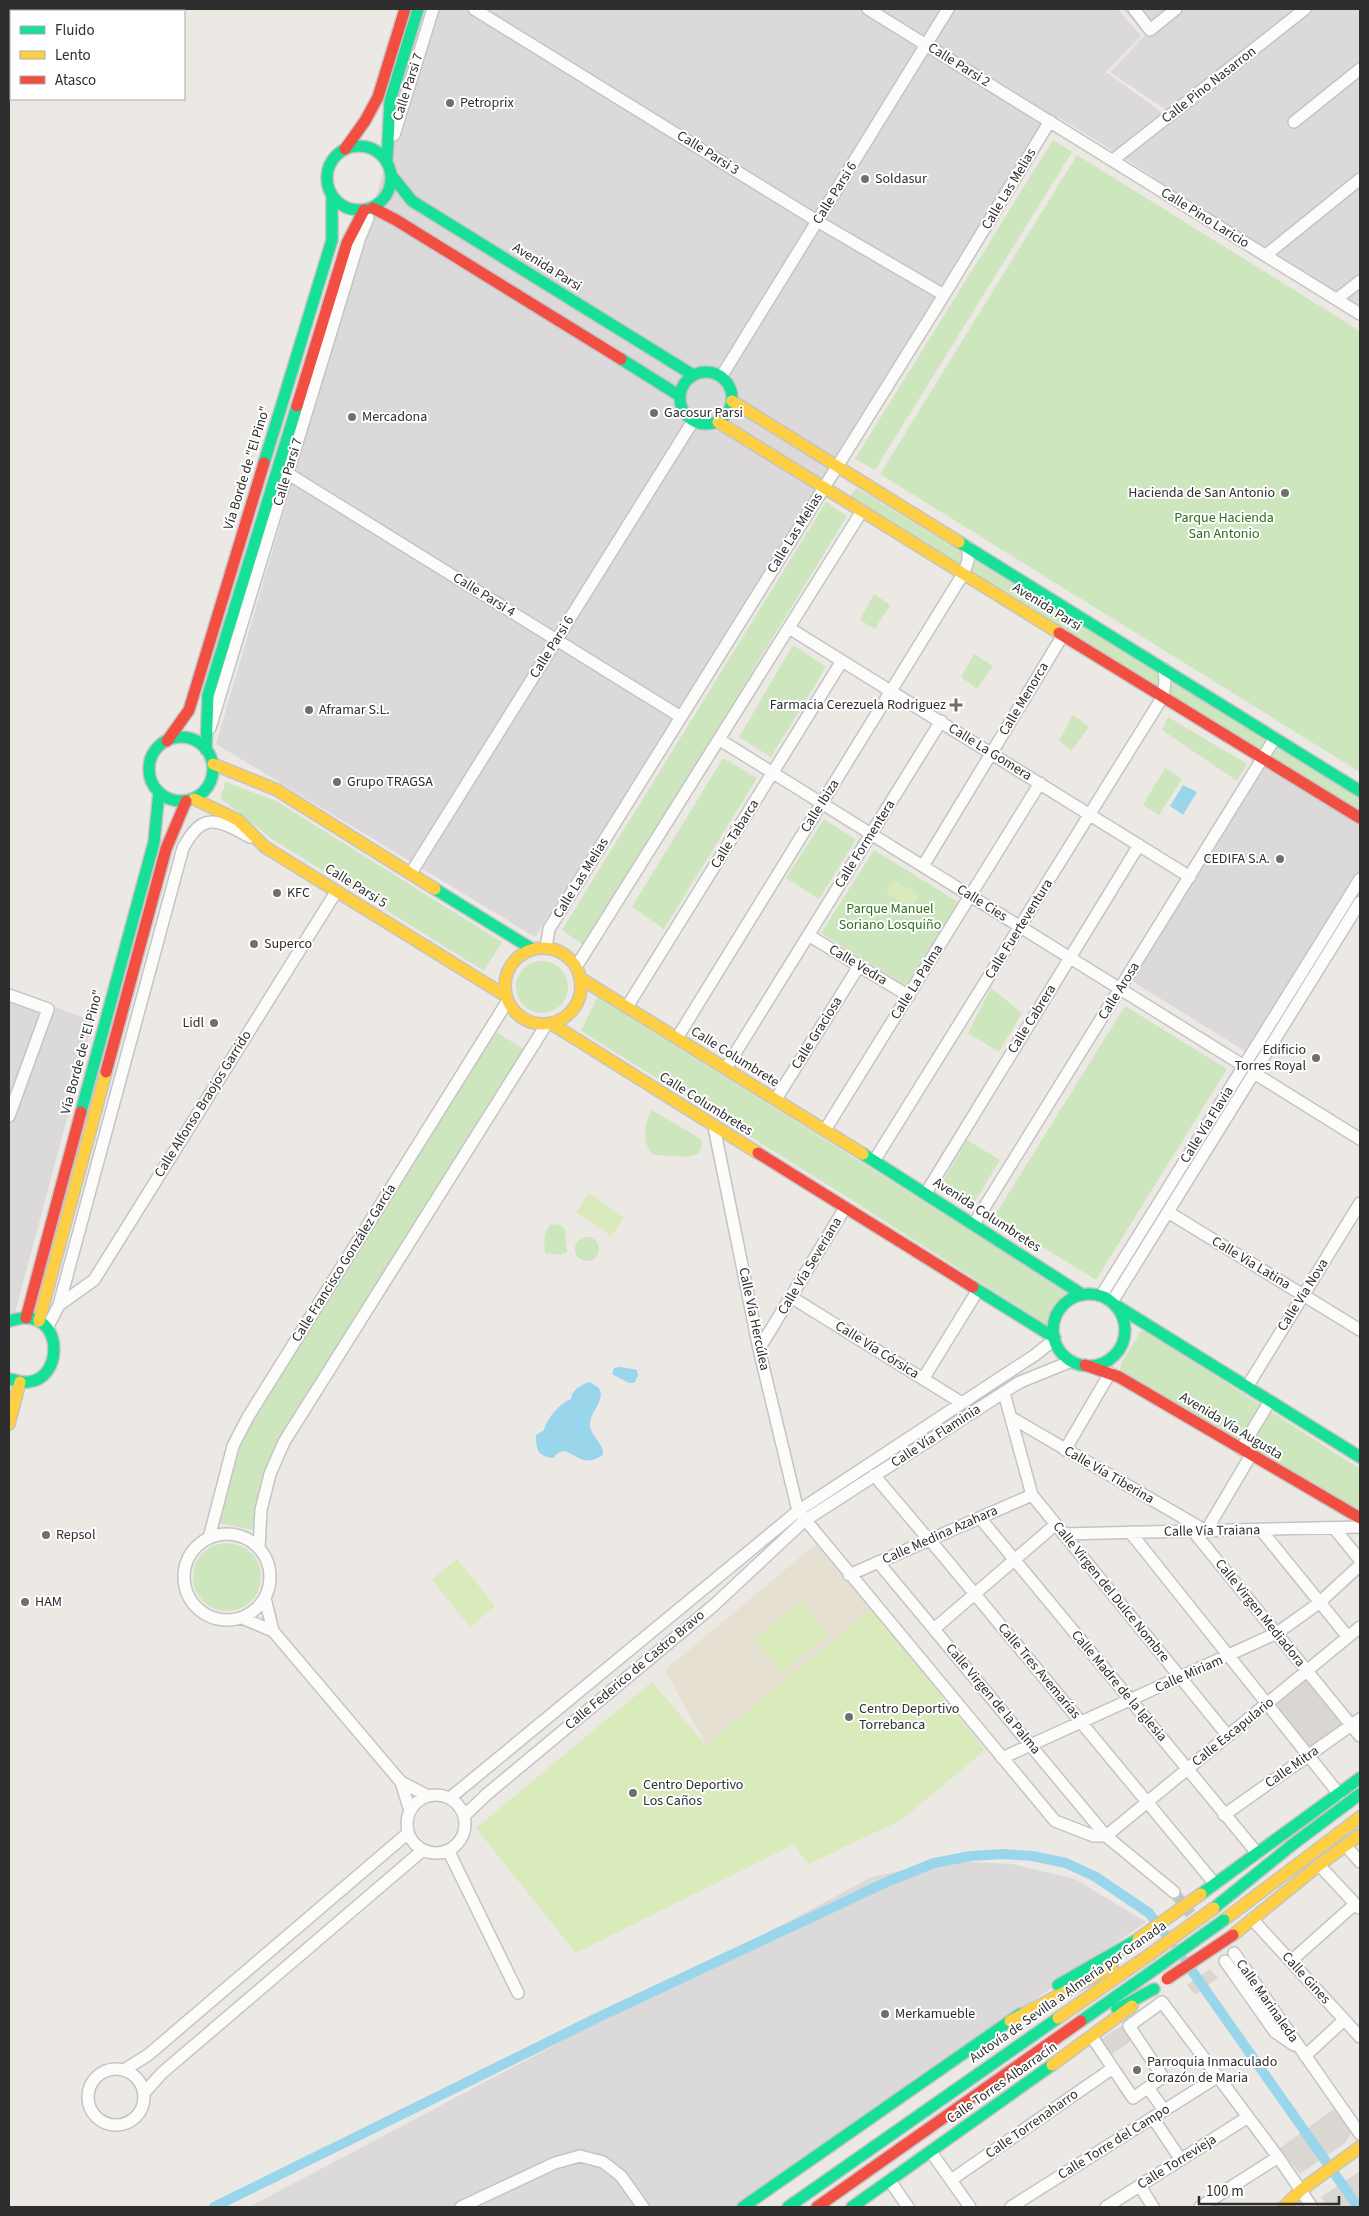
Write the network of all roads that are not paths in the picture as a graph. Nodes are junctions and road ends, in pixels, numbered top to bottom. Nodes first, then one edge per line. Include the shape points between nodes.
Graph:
1 (405, 9) edge
2 (418, 9) edge
3 (433, 9) edge
4 (474, 9) edge
5 (868, 9) edge
6 (948, 9) edge
7 (1134, 9) edge
8 (1176, 9) edge
9 (1305, 9) edge
10 (926, 45) junction
11 (1360, 69) edge
12 (1050, 121) junction
13 (1294, 122) dead end
14 (345, 149) junction
15 (1113, 160) junction
16 (390, 168) junction
17 (1360, 179) edge
18 (332, 196) junction
19 (370, 209) junction
20 (818, 221) junction
21 (1266, 255) junction
22 (1360, 281) edge
23 (944, 295) junction
24 (1337, 299) junction
25 (1360, 314) edge
26 (694, 375) junction
27 (721, 377) junction
28 (680, 396) junction
29 (732, 401) junction
30 (692, 420) junction
31 (718, 422) junction
32 (837, 466) junction
33 (287, 473) junction
34 (823, 487) junction
35 (862, 511) junction
36 (968, 547) junction
37 (963, 574) junction
38 (789, 628) junction
39 (1063, 635) junction
40 (556, 640) junction
41 (842, 661) junction
42 (1164, 669) junction
43 (892, 692) junction
44 (1163, 696) junction
45 (681, 717) junction
46 (941, 721) junction
47 (207, 736) junction
48 (1275, 738) junction
49 (720, 740) junction
50 (167, 741) junction
51 (206, 750) junction
52 (991, 753) junction
53 (1264, 758) junction
54 (213, 764) junction
55 (773, 772) junction
56 (1040, 783) junction
57 (1360, 791) edge
58 (158, 792) junction
59 (190, 800) junction
60 (822, 803) junction
61 (1090, 814) junction
62 (1360, 818) edge
63 (871, 834) junction
64 (256, 840) junction
65 (1139, 845) junction
66 (923, 866) junction
67 (412, 873) junction
68 (1190, 877) junction
69 (1360, 878) edge
70 (336, 892) junction
71 (970, 895) junction
72 (1360, 902) edge
73 (1020, 926) junction
74 (808, 935) junction
75 (546, 948) junction
76 (532, 949) junction
77 (1070, 957) junction
78 (859, 966) junction
79 (578, 973) junction
80 (1120, 988) junction
81 (9, 995) edge
82 (909, 996) junction
83 (507, 999) junction
84 (627, 1007) junction
85 (549, 1024) junction
86 (677, 1038) junction
87 (1244, 1066) junction
88 (726, 1068) junction
89 (1254, 1073) junction
90 (776, 1100) junction
91 (9, 1116) edge
92 (714, 1127) junction
93 (825, 1130) junction
94 (1360, 1139) edge
95 (874, 1161) junction
96 (926, 1193) junction
97 (1360, 1203) edge
98 (845, 1208) junction
99 (1168, 1212) junction
100 (974, 1224) junction
101 (978, 1290) junction
102 (1082, 1295) junction
103 (1303, 1295) junction
104 (1100, 1296) junction
105 (791, 1297) junction
106 (1115, 1304) junction
107 (59, 1305) junction
108 (26, 1318) junction
109 (9, 1321) edge
110 (43, 1325) junction
111 (1360, 1330) edge
112 (1055, 1338) junction
113 (759, 1349) junction
114 (1072, 1361) junction
115 (1085, 1365) junction
116 (1110, 1373) junction
117 (923, 1379) junction
118 (14, 1381) edge
119 (1247, 1387) junction
120 (1004, 1392) junction
121 (1270, 1401) junction
122 (962, 1403) junction
123 (1012, 1418) junction
124 (9, 1424) edge
125 (1065, 1450) junction
126 (1246, 1452) junction
127 (1360, 1457) edge
128 (874, 1475) junction
129 (1032, 1496) junction
130 (798, 1511) junction
131 (980, 1518) junction
132 (1360, 1518) edge
133 (804, 1521) junction
134 (1360, 1527) edge
135 (1334, 1528) junction
136 (1059, 1529) junction
137 (1261, 1530) junction
138 (1194, 1531) junction
139 (1206, 1531) junction
140 (1130, 1532) junction
141 (209, 1538) junction
142 (929, 1540) junction
143 (260, 1548) junction
144 (1014, 1559) junction
145 (1360, 1560) edge
146 (878, 1562) junction
147 (1360, 1565) edge
148 (849, 1575) junction
149 (975, 1594) junction
150 (264, 1598) junction
151 (1320, 1602) junction
152 (242, 1618) junction
153 (1360, 1627) edge
154 (934, 1629) junction
155 (273, 1631) junction
156 (1277, 1634) junction
157 (1348, 1637) junction
158 (1229, 1656) junction
159 (1307, 1671) junction
160 (1180, 1678) junction
161 (1130, 1700) junction
162 (1267, 1704) junction
163 (1081, 1722) junction
164 (1356, 1722) edge
165 (1228, 1736) junction
166 (1360, 1736) edge
167 (1031, 1745) junction
168 (1309, 1755) junction
169 (1002, 1758) junction
170 (1188, 1768) junction
171 (1360, 1778) edge
172 (401, 1782) junction
173 (1340, 1794) junction
174 (1360, 1794) edge
175 (428, 1796) junction
176 (450, 1798) junction
177 (1147, 1802) junction
178 (410, 1811) junction
179 (1224, 1815) junction
180 (464, 1816) junction
181 (1360, 1817) edge
182 (408, 1833) junction
183 (1360, 1835) edge
184 (1106, 1836) junction
185 (1346, 1846) junction
186 (422, 1850) junction
187 (448, 1850) junction
188 (1257, 1853) junction
189 (1360, 1862) edge
190 (1319, 1865) junction
191 (1215, 1884) junction
192 (1174, 1892) tunnel mouth
193 (1358, 1907) edge
194 (1252, 1919) junction
195 (1149, 1955) junction
196 (1229, 1957) dead end
197 (1291, 1961) junction
198 (1154, 1990) junction
199 (518, 1993) dead end
200 (1344, 2020) junction
201 (1010, 2021) junction
202 (1360, 2037) edge
203 (1092, 2038) junction
204 (1047, 2045) junction
205 (1302, 2052) junction
206 (1113, 2068) junction
207 (124, 2070) junction
208 (1217, 2077) junction
209 (1148, 2088) junction
210 (144, 2093) junction
211 (1164, 2110) junction
212 (1248, 2117) junction
213 (1153, 2118) junction
214 (1360, 2134) edge
215 (1360, 2147) edge
216 (931, 2152) junction
217 (1278, 2158) junction
218 (1181, 2160) junction
219 (950, 2180) junction
220 (890, 2181) junction
221 (1140, 2186) junction
222 (1301, 2190) junction
223 (1308, 2206) edge
224 (461, 2207) edge
225 (643, 2207) edge
226 (743, 2207) edge
227 (788, 2207) edge
228 (817, 2207) edge
229 (852, 2207) edge
230 (908, 2207) edge
231 (970, 2207) edge
232 (1010, 2207) edge
233 (1106, 2207) edge
234 (1153, 2207) edge
235 (1200, 2207) edge
236 (1284, 2207) edge

1 - 14 main road via 378,97
2 - 16 main road via 390,101
3 - 16 street, Calle Parsi 7 via 395,130
4 - 20 street, Calle Parsi 3
5 - 10 street, Calle Parsi 2
6 - 10 street, Calle Parsi 6
7 - 8 street via 1150,30
9 - 15 street, Calle Pino Nasarron
10 - 12 street, Calle Parsi 2
10 - 20 street, Calle Parsi 6
11 - 13 street
12 - 15 street, Calle Pino Laricio
12 - 23 street, Calle Las Melias
14 - 16 main road via 364,146 381,153
14 - 18 main road via 330,164 327,175
15 - 21 street, Calle Pino Laricio
16 - 19 main road via 387,195
16 - 26 main road, Avenida Parsi via 412,201
17 - 21 street
18 - 19 main road via 346,208
18 - 50 main road, Vía Borde de "El Pino" via 332,240 197,686 189,710
19 - 28 main road via 396,220
19 - 33 street, Calle Parsi 7
19 - 47 main road via 347,243 208,695
20 - 23 street, Calle Parsi 3
20 - 27 street, Calle Parsi 6
21 - 24 street, Calle Pino Laricio
22 - 24 street
23 - 32 street, Calle Las Melias
24 - 25 street, Calle Pino Laricio
26 - 27 main road via 708,372
26 - 28 main road
27 - 29 main road via 730,387
28 - 30 main road via 683,410
29 - 31 main road via 730,410
29 - 32 main road, Avenida Parsi
30 - 31 main road via 709,424
30 - 40 street, Calle Parsi 6
31 - 34 main road, Avenida Parsi
32 - 34 street, Calle Las Melias
32 - 36 main road, Avenida Parsi
33 - 40 street, Calle Parsi 4
33 - 47 street, Calle Parsi 7
34 - 35 main road, Avenida Parsi
34 - 45 street, Calle Las Melias
35 - 37 main road, Avenida Parsi
35 - 38 street
36 - 37 street, Calle Ibiza via 968,561
36 - 42 main road, Avenida Parsi
37 - 39 main road, Avenida Parsi
37 - 43 street, Calle Ibiza
38 - 41 street, Calle La Gomera
38 - 49 street
39 - 44 main road, Avenida Parsi
39 - 52 street, Calle Menorca
40 - 45 street, Calle Parsi 4
40 - 67 street, Calle Parsi 6
41 - 43 street, Calle La Gomera
41 - 55 street, Calle Tabarca
42 - 44 street via 1166,683
42 - 48 main road, Avenida Parsi
43 - 46 street, Calle La Gomera
43 - 60 street, Calle Ibiza
44 - 53 main road, Avenida Parsi
44 - 61 street, Calle Fuerteventura
45 - 75 street, Calle Las Melias via 549,929
46 - 52 street, Calle La Gomera
46 - 63 street, Calle Formentera
47 - 51 main road
48 - 53 street, Calle Arosa
48 - 57 main road, Avenida Parsi
49 - 55 street, Calle Cies
49 - 79 street
50 - 51 main road via 188,738
50 - 58 main road via 153,755 150,764 153,784
51 - 54 main road
52 - 56 street, Calle La Gomera
52 - 66 street, Calle Menorca
53 - 62 main road, Avenida Parsi
53 - 68 street, Calle Arosa
54 - 59 main road via 209,785 203,793
54 - 67 main road via 277,790
55 - 60 street, Calle Cies
55 - 84 street, Calle Tabarca
56 - 61 street, Calle La Gomera
56 - 71 street, Calle La Palma
58 - 59 main road via 176,801
58 - 108 main road, Vía Borde de "El Pino" via 154,842
59 - 64 main road, Calle Parsi 5 via 227,813 243,824
59 - 110 main road, Vía Borde de "El Pino" via 166,849
60 - 63 street, Calle Cies
60 - 86 street, Calle Ibiza
61 - 65 street, Calle La Gomera
61 - 73 street, Calle Fuerteventura
63 - 66 street, Calle Cies
63 - 74 street, Calle Formentera
64 - 70 main road, Calle Parsi 5
64 - 107 street via 223,822 206,822 192,831 182,848
65 - 68 street, Calle La Gomera
65 - 77 street, Calle Cabrera
66 - 71 street, Calle Cies
67 - 76 main road
68 - 80 street, Calle Arosa
69 - 87 street, Calle Vía Flavia
70 - 83 main road, Calle Parsi 5
70 - 107 street, Calle Alfonso Braojos Garrido via 94,1280
71 - 73 street, Calle Cies
71 - 82 street, Calle La Palma
72 - 89 street, Calle Vía Flavia
73 - 77 street, Calle Cies
73 - 95 street, Calle Fuerteventura
74 - 78 street, Calle Vedra
74 - 88 street, Calle Formentera
75 - 76 main road
75 - 79 main road via 563,954
76 - 83 main road via 518,958 508,971 505,981
77 - 80 street, Calle Cies
77 - 96 street, Calle Cabrera
78 - 82 street, Calle Vedra
78 - 90 street, Calle Graciosa
79 - 84 main road, Calle Columbrete
79 - 85 main road via 581,990 578,1001 563,1019
80 - 87 street, Calle Cies
80 - 100 street, Calle Arosa
81 - 91 street via 48,1010
82 - 93 street, Calle La Palma
83 - 85 main road via 523,1020
83 - 141 street, Calle Francisco González García via 248,1417 233,1446
84 - 86 main road, Calle Columbrete
85 - 92 main road, Calle Columbretes
85 - 143 street via 284,1442 270,1474 262,1510
86 - 88 main road, Calle Columbrete
87 - 104 street, Calle Vía Flavia
88 - 90 main road, Calle Columbrete
89 - 94 street
89 - 99 street, Calle Vía Flavia
90 - 93 main road, Calle Columbrete
92 - 98 main road, Calle Columbretes
92 - 113 street, Calle Vía Hercúlea
93 - 95 main road, Calle Columbrete
95 - 96 main road, Avenida Columbretes
96 - 100 main road, Avenida Columbretes
97 - 103 street, Calle Via Nova
98 - 101 main road
98 - 105 street, Calle Vía Severiana
99 - 103 street, Calle Via Latina
99 - 106 street, Calle Vía Flavia
100 - 102 main road, Avenida Columbretes
101 - 112 main road
101 - 117 street
102 - 104 main road
102 - 112 main road via 1063,1306 1056,1316
103 - 111 street, Calle Via Latina
103 - 119 street, Calle Via Nova
104 - 106 main road
105 - 113 street, Calle Vía Severiana
105 - 117 street, Calle Vía Córsica
106 - 115 main road via 1125,1326 1121,1346 1106,1362
106 - 119 main road
107 - 110 street
108 - 109 main road
108 - 110 main road
110 - 118 main road via 53,1337 55,1359 36,1380
112 - 114 main road via 1061,1352
112 - 122 street, Calle Vía Flaminia
113 - 130 street, Calle Vía Hercúlea
114 - 115 main road
114 - 120 street, Calle Vía Flaminia
115 - 116 main road, Avenida Vía Augusta
116 - 125 street
116 - 126 main road, Avenida Vía Augusta
117 - 122 street, Calle Vía Córsica
118 - 124 main road
119 - 121 main road
120 - 123 street
120 - 128 street, Calle Vía Flaminia
121 - 126 street
121 - 127 main road
122 - 130 street, Calle Vía Flaminia
123 - 125 street, Calle Vía Tiberina
123 - 129 street
125 - 139 street, Calle Vía Tiberina
126 - 132 main road, Avenida Vía Augusta
126 - 139 street
128 - 133 street, Calle Vía Flaminia
128 - 142 street, Calle Tres Avemarías
129 - 131 street, Calle Medina Azahara
129 - 136 street, Calle Virgen del Dulce Nombre
130 - 133 street, Calle Vía Hercúlea
130 - 176 street, Calle Vía Flaminia
131 - 142 street, Calle Medina Azahara
131 - 144 street, Calle Madre de la Iglesia
133 - 148 street, Calle Vía Hercúlea
133 - 180 street, Calle Federico de Castro Bravo via 713,1606
134 - 135 street, Calle Vía Traiana
135 - 137 street, Calle Vía Traiana
135 - 145 street
136 - 140 street, Calle Vía Traiana
136 - 144 street
136 - 160 street, Calle Virgen del Dulce Nombre
137 - 139 street, Calle Vía Traiana
137 - 151 street
138 - 139 street, Calle Vía Traiana
138 - 140 street, Calle Vía Traiana
138 - 156 street, Calle Virgen Mediadora
140 - 158 street
141 - 143 street via 236,1535
141 - 152 street via 189,1556 184,1569 188,1596 207,1616 220,1620
142 - 146 street, Calle Medina Azahara
142 - 149 street, Calle Tres Avemarías
143 - 150 street via 270,1576
144 - 149 street
144 - 161 street, Calle Madre de la Iglesia
146 - 148 street, Calle Medina Azahara
146 - 154 street, Calle Virgen de la Palma
147 - 151 street, Calle Miriam
148 - 169 street, Calle Vía Hercúlea
149 - 154 street
149 - 163 street, Calle Tres Avemarías
150 - 152 street via 255,1610
150 - 155 street
151 - 156 street, Calle Miriam
151 - 157 street
152 - 155 street
153 - 157 street, Calle Escapulario
154 - 167 street, Calle Virgen de la Palma
155 - 172 street
156 - 158 street, Calle Miriam
156 - 159 street, Calle Virgen Mediadora
157 - 159 street, Calle Escapulario
158 - 160 street, Calle Miriam
158 - 162 street
159 - 162 street, Calle Escapulario
159 - 164 street, Calle Virgen Mediadora
160 - 161 street, Calle Miriam
160 - 165 street, Calle Virgen del Dulce Nombre
161 - 163 street, Calle Miriam
161 - 170 street, Calle Madre de la Iglesia
162 - 165 street, Calle Escapulario
162 - 168 street
163 - 167 street, Calle Miriam
163 - 177 street, Calle Tres Avemarías
164 - 166 street, Calle Virgen Mediadora
164 - 168 street, Calle Mitra
165 - 170 street, Calle Escapulario
167 - 169 street, Calle Miriam
167 - 184 street, Calle Virgen de la Palma
168 - 173 street
168 - 179 street, Calle Mitra
169 - 184 street, Calle Vía Hercúlea via 1055,1821 1094,1836
170 - 177 street, Calle Escapulario
170 - 179 street, Calle Madre de la Iglesia
171 - 173 main road
172 - 175 street
172 - 178 street
173 - 188 main road
174 - 195 main road, Autovía de Sevilla a Almería por Granada, bridge
175 - 176 street
175 - 178 street via 417,1801
176 - 180 street
177 - 184 street, Calle Escapulario
177 - 191 street, Calle Tres Avemarías
178 - 182 street via 406,1824
179 - 188 street, Calle Madre de la Iglesia
180 - 187 street via 464,1832 455,1846
181 - 204 main road, bridge via 1224,1920
182 - 186 street
182 - 207 street via 148,2055
183 - 185 main road, Calle Torres Albarracín
184 - 192 street, Calle Virgen de la Palma
185 - 189 street
185 - 190 main road, Calle Torres Albarracín
186 - 187 street via 431,1853
186 - 210 street via 162,2072
187 - 199 street
188 - 191 main road
190 - 193 street
190 - 194 main road, Calle Torres Albarracín
191 - 201 main road, bridge via 1138,1939 1057,1986
193 - 197 street
194 - 197 street, Calle Gines
194 - 198 main road, Calle Torres Albarracín, bridge
195 - 201 main road via 1127,1958
195 - 227 main road, Autovía de Sevilla a Almería por Granada
196 - 205 street, Calle Marinaleda via 1274,2032
197 - 200 street, Calle Gines
198 - 203 main road, Calle Torres Albarracín
198 - 204 main road
200 - 202 street, Calle Gines
200 - 205 street
201 - 226 main road
203 - 206 street
203 - 216 main road, Calle Torres Albarracín
204 - 228 main road
205 - 214 street, Calle Marinaleda
206 - 209 street via 1133,2098
206 - 219 street, Calle Torrenaharro
207 - 210 street via 141,2083
207 - 210 street via 105,2071 91,2084 89,2103 98,2119 116,2126 126,2124 140,2112
208 - 209 street via 1162,2002 1129,2026 1163,2076
208 - 211 street, Calle Torre del Campo
208 - 212 street
209 - 211 street
211 - 213 street, Calle Torre del Campo
212 - 217 street
212 - 218 street, Calle Torrevieja
213 - 218 street
213 - 232 street, Calle Torre del Campo
215 - 222 main road
216 - 219 street
216 - 220 main road, Calle Torres Albarracín
217 - 222 street
217 - 235 street
218 - 221 street, Calle Torrevieja
219 - 231 street
220 - 229 main road, Calle Torres Albarracín
220 - 230 street
221 - 233 street, Calle Torrevieja
221 - 234 street
222 - 223 street
222 - 236 main road
224 - 225 street via 555,2162 580,2156 603,2162 621,2176

